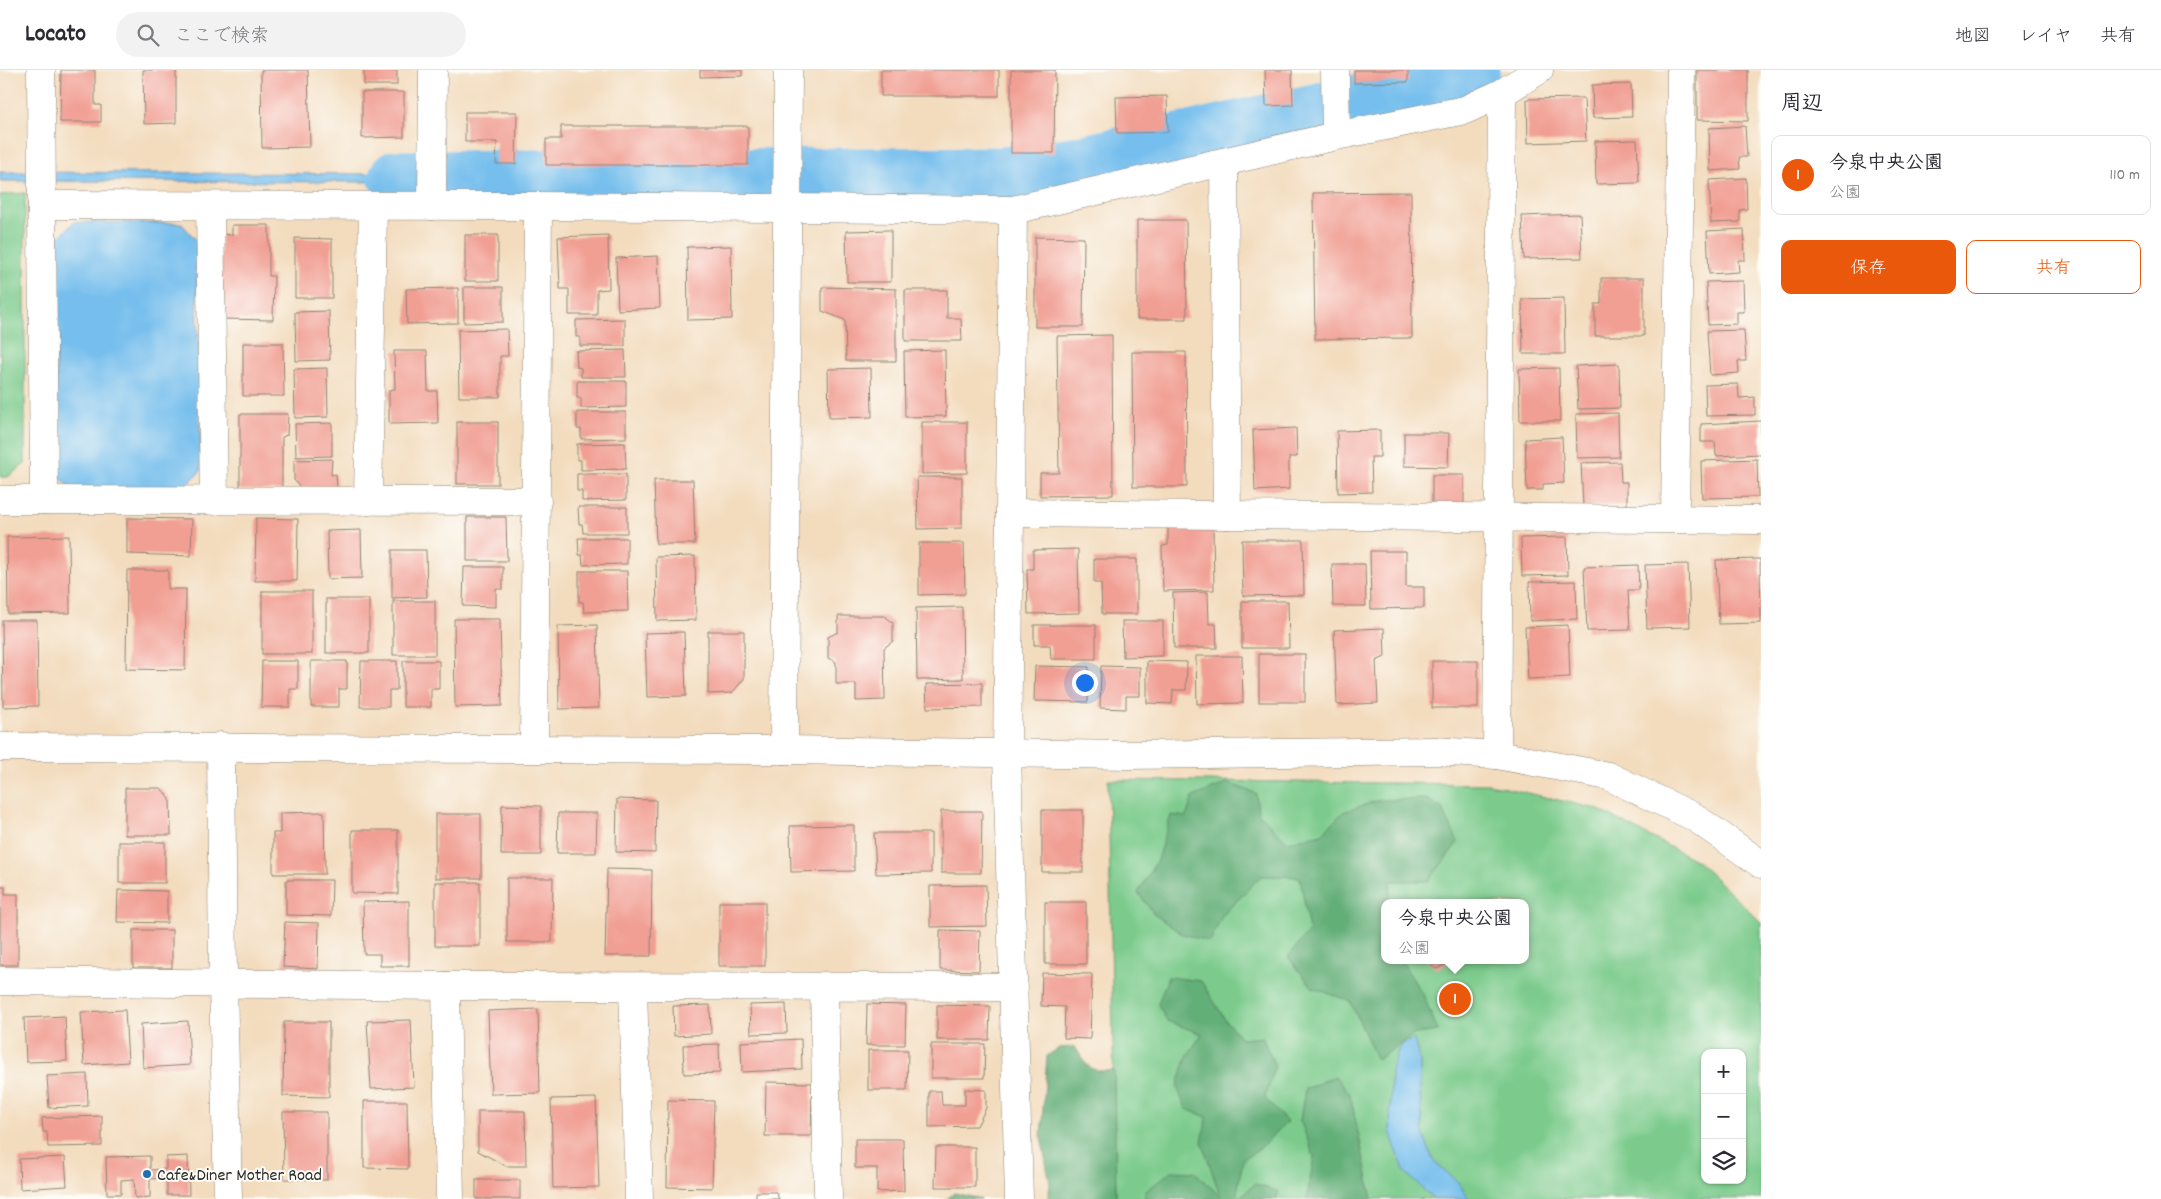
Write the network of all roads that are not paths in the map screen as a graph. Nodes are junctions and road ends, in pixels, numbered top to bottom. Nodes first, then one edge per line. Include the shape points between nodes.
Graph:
1 (41, 70) edge
2 (433, 70) edge
3 (788, 70) edge
4 (1335, 70) edge
5 (1539, 70) edge
6 (1681, 70) edge
7 (1502, 93) junction
8 (1336, 136) junction
9 (1224, 162) junction
10 (42, 205) junction
11 (210, 206) junction
12 (373, 206) junction
13 (432, 206) junction
14 (538, 206) junction
15 (788, 207) junction
16 (1013, 210) junction
17 (0, 500) edge
18 (44, 500) junction
19 (214, 501) junction
20 (368, 501) junction
21 (537, 501) junction
22 (1010, 513) junction
23 (1227, 515) junction
24 (1499, 517) junction
25 (1675, 519) junction
26 (1761, 520) edge
27 (221, 746) junction
28 (0, 747) edge
29 (534, 748) junction
30 (784, 750) junction
31 (1007, 754) junction
32 (1497, 755) junction
33 (1761, 864) edge
34 (0, 981) edge
35 (223, 982) junction
36 (446, 986) junction
37 (824, 986) junction
38 (633, 987) junction
39 (1014, 988) junction
40 (228, 1199) edge
41 (450, 1199) edge
42 (639, 1199) edge
43 (828, 1199) edge
44 (1019, 1199) edge

1 - 10 street
2 - 13 street
3 - 15 street
4 - 8 street
5 - 7 street
6 - 25 street
7 - 8 street via 1464,110
7 - 24 street
8 - 9 street
9 - 16 street
9 - 23 street
10 - 11 street
10 - 18 street
11 - 12 street
11 - 19 street
12 - 13 street
12 - 20 street
13 - 14 street
14 - 15 street
14 - 21 street
15 - 16 street
15 - 30 street
16 - 22 street
17 - 18 street
18 - 19 street
19 - 20 street
20 - 21 street
21 - 29 street
22 - 23 street
22 - 31 street
23 - 24 street
24 - 25 street
24 - 32 street
25 - 26 street
27 - 28 street
27 - 29 street
27 - 35 street
29 - 30 street
30 - 31 street
31 - 32 street via 1434,751
31 - 39 street
32 - 33 street via 1608,776 1694,817
34 - 35 street
35 - 36 street
35 - 40 street
36 - 38 street
36 - 41 street
37 - 38 street
37 - 39 street
37 - 43 street
38 - 42 street
39 - 44 street

